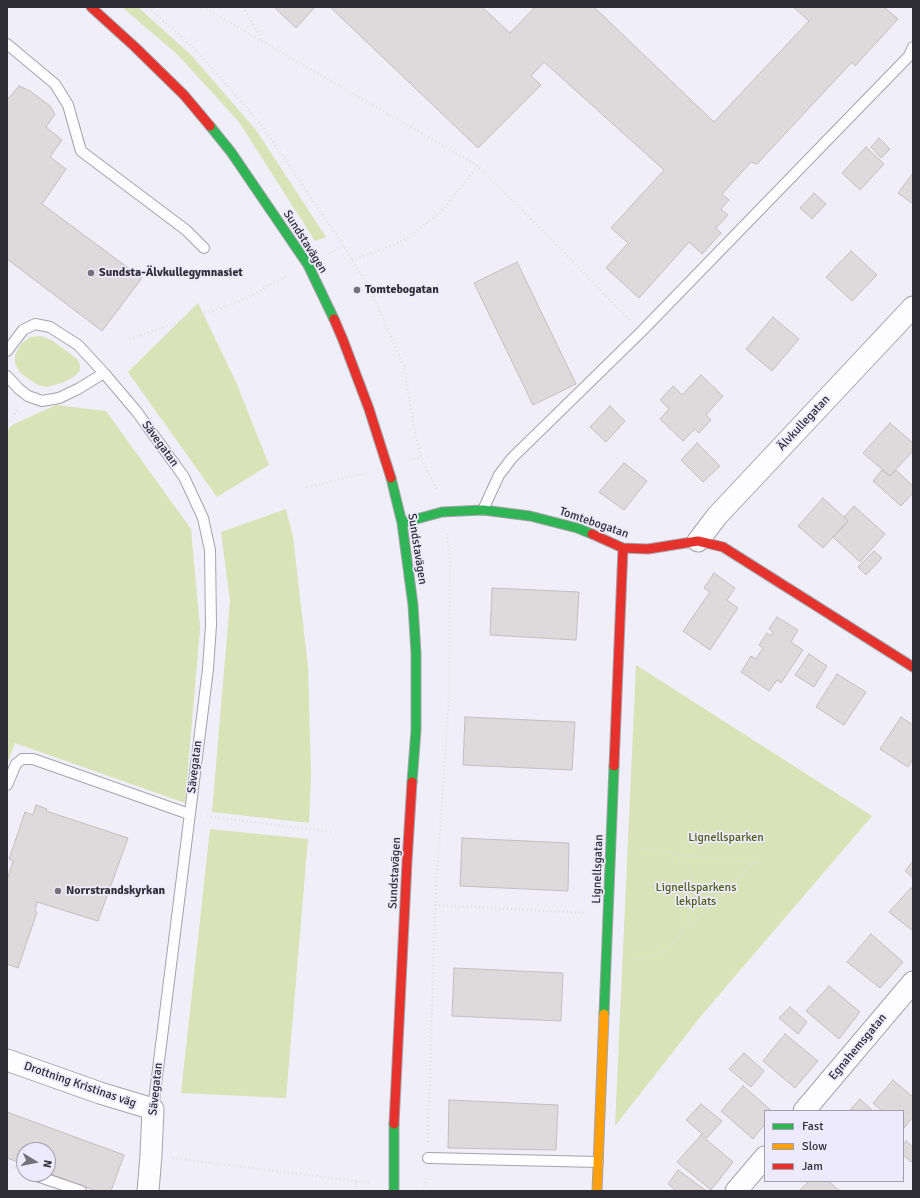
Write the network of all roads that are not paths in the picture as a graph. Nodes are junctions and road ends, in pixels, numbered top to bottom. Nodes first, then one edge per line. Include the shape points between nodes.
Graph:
1 (91, 7) edge
2 (7, 44) edge
3 (913, 47) edge
4 (204, 248) dead end
5 (913, 306) edge
6 (7, 351) edge
7 (104, 373) junction
8 (7, 376) edge
9 (483, 510) junction
10 (402, 523) junction
11 (698, 541) junction
12 (623, 548) junction
13 (913, 667) edge
14 (7, 785) edge
15 (189, 814) junction
16 (913, 982) edge
17 (7, 1060) edge
18 (153, 1109) junction
19 (805, 1110) edge
20 (428, 1158) road end
21 (764, 1158) edge
22 (598, 1162) junction
23 (55, 1182) edge
24 (81, 1191) edge
25 (148, 1191) edge
26 (394, 1191) edge
27 (597, 1191) edge
28 (736, 1191) edge

1 - 10 street, Sundstavägen via 184,95 231,152 308,265 330,311 369,409 388,467
2 - 4 lane via 55,84 68,105 82,151 186,230
3 - 9 lane via 909,56 641,332 512,458 499,475
5 - 11 street, Älvkullegatan via 717,516
6 - 7 lane, Sävegatan via 23,330 35,324 50,326 78,345
7 - 8 lane via 59,398 42,401 19,390
7 - 15 lane, Sävegatan via 137,412 184,477 202,518 210,550 211,625
9 - 10 street, Tomtebogatan via 442,512
9 - 12 street, Tomtebogatan via 530,516 577,528
10 - 26 street, Sundstavägen via 413,606 416,722 407,862
11 - 12 street, Tomtebogatan via 648,549
11 - 13 street, Tomtebogatan via 723,546
12 - 22 street, Lignellsgatan
14 - 15 lane via 16,764 22,760 33,760
15 - 18 lane, Sävegatan
16 - 19 street, Egnahemsgatan
17 - 18 street, Drottning Kristinas väg
18 - 25 street, Sävegatan
20 - 22 lane
21 - 28 street
22 - 27 street, Lignellsgatan
23 - 24 lane

